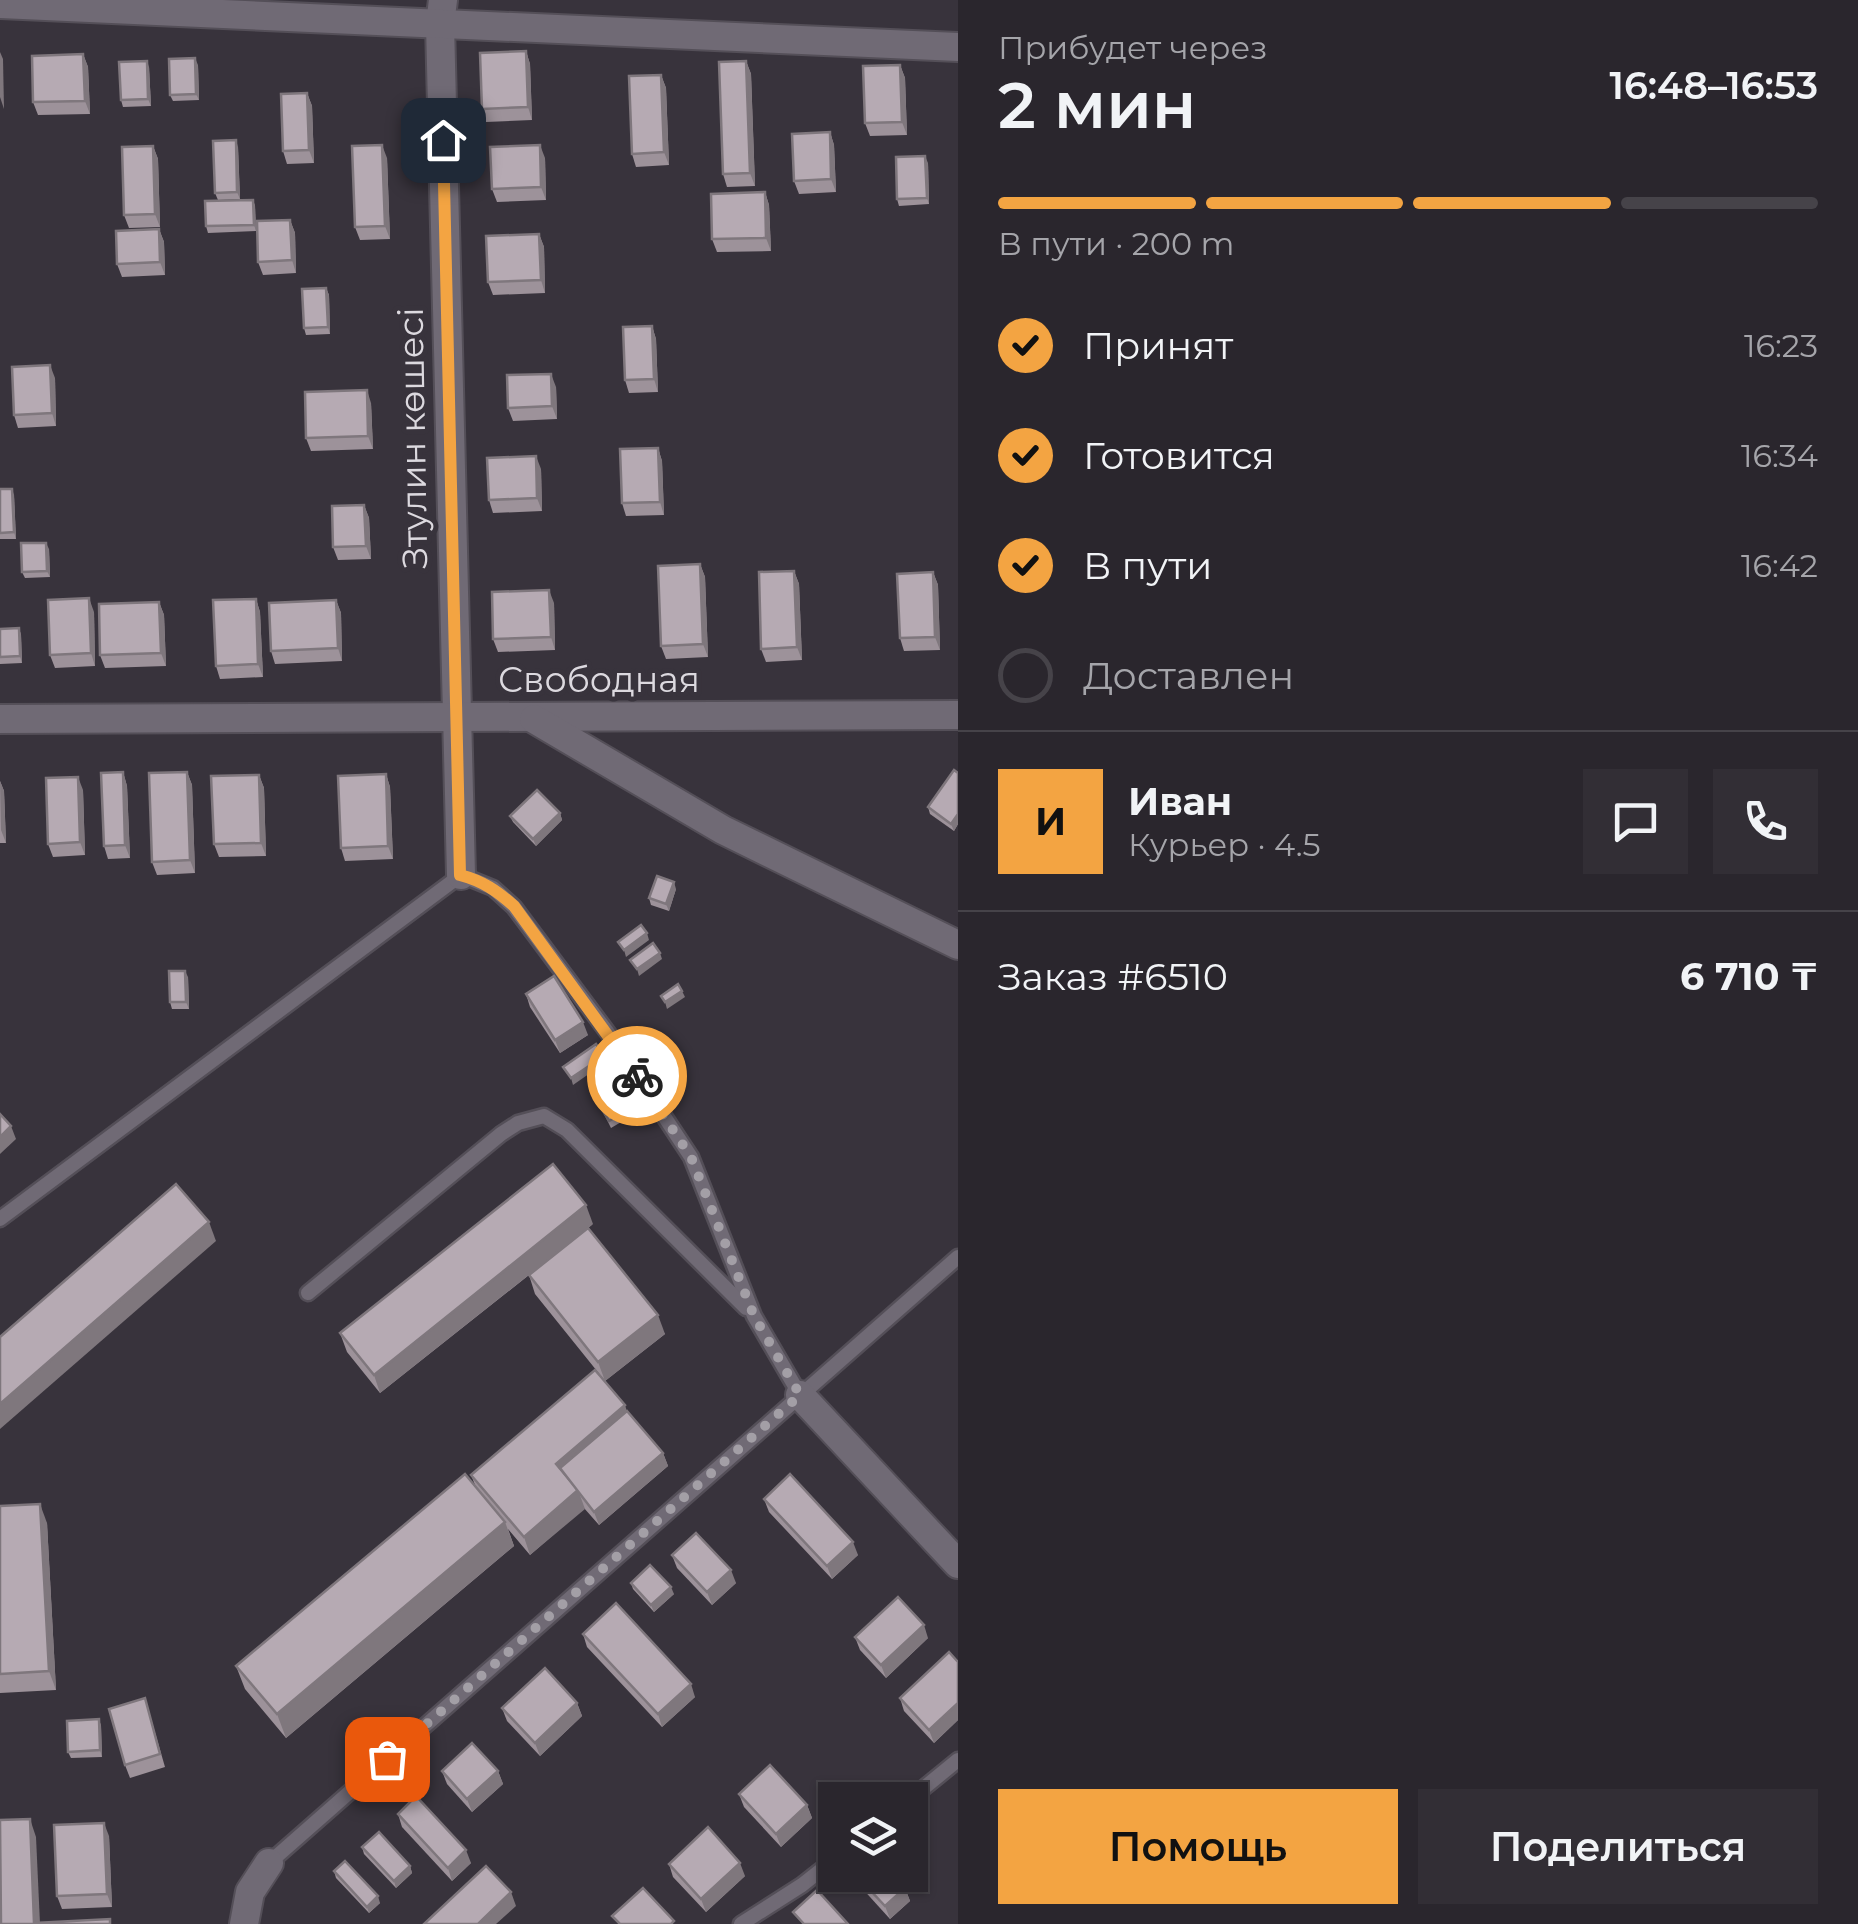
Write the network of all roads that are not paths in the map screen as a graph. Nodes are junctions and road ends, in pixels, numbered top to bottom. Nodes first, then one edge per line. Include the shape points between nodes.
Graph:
1 (0, 4) edge
2 (442, 12) edge
3 (958, 47) edge
4 (958, 715) edge
5 (457, 717) junction
6 (0, 719) edge
7 (533, 719) junction
8 (460, 875) junction
9 (958, 945) edge
10 (0, 1219) edge
11 (958, 1256) edge
12 (308, 1293) dead end
13 (754, 1316) junction
14 (800, 1395) junction
15 (958, 1564) edge
16 (958, 1760) edge
17 (928, 1784) edge
18 (269, 1863) joint
19 (818, 1872) edge
20 (244, 1924) edge
21 (741, 1924) edge

1 - 2 street
2 - 3 street
2 - 5 street, Зтулин көшесі
4 - 7 street, Свободная
5 - 6 street, Свободная
5 - 7 street, Свободная
5 - 8 street, Зтулин көшесі
7 - 9 street via 723,830
8 - 10 lane
8 - 13 lane via 478,879 514,906 691,1157
11 - 14 lane
12 - 13 lane via 501,1134 544,1116 567,1130
13 - 14 lane
14 - 15 street
14 - 18 lane
16 - 17 lane
18 - 20 street via 250,1892
19 - 21 lane

